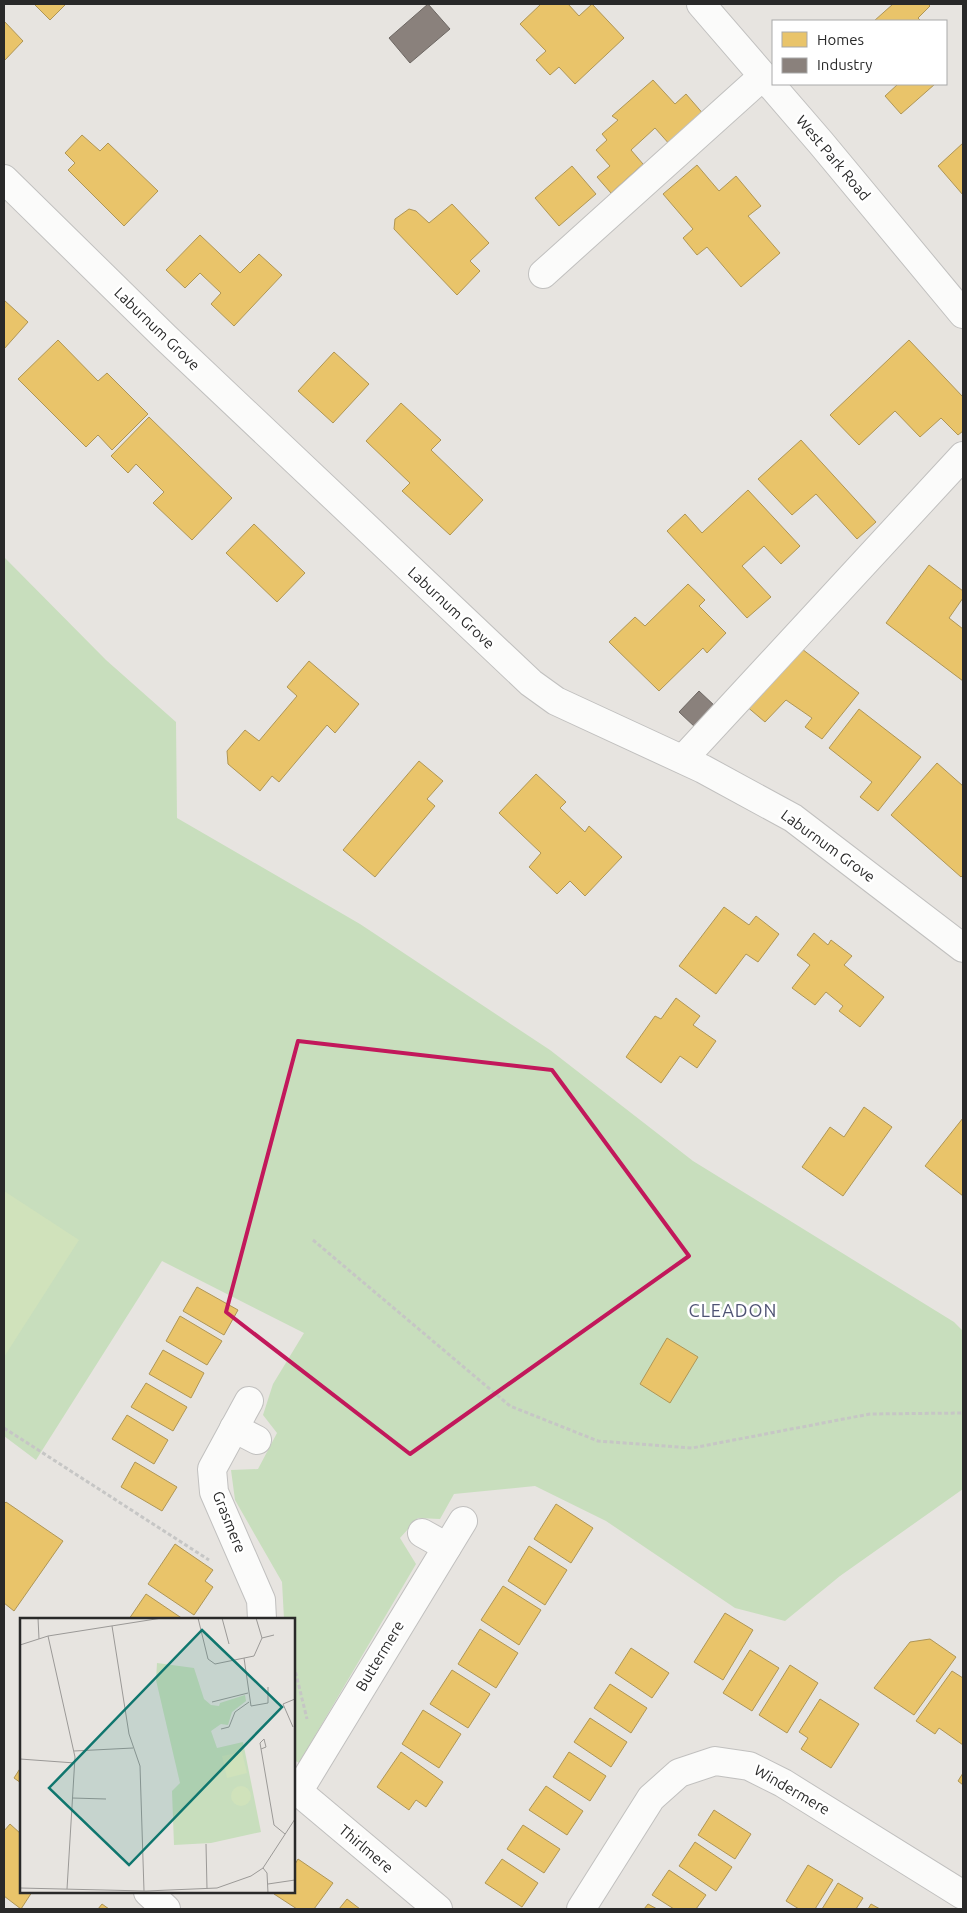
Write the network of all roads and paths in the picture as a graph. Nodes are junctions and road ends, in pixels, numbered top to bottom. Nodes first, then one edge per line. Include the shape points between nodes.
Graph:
1 (701, 4) edge
2 (763, 76) junction
3 (4, 179) edge
4 (543, 274) dead end
5 (963, 313) edge
6 (963, 456) edge
7 (683, 759) junction
8 (963, 948) edge
9 (313, 1240) dead end
10 (249, 1401) dead end
11 (963, 1413) edge
12 (4, 1428) edge
13 (463, 1520) dead end
14 (422, 1533) dead end
15 (447, 1547) junction
16 (213, 1562) dead end
17 (262, 1618) edge
18 (295, 1670) edge
19 (314, 1764) junction
20 (296, 1790) edge
21 (149, 1893) edge
22 (963, 1895) edge
23 (166, 1909) edge
24 (438, 1909) edge
25 (581, 1909) edge

1 - 2 street, West Park Road
2 - 4 street
2 - 5 street, West Park Road
3 - 7 street, Laburnum Grove via 179,350 531,683 556,701
6 - 7 street
7 - 8 street, Laburnum Grove via 793,818
9 - 11 path via 510,1406 598,1441 692,1448 870,1414
10 - 17 street, Grasmere via 245,1434 212,1469 214,1492 261,1600
12 - 16 path
13 - 15 street, Buttermere
14 - 15 street
15 - 19 street, Buttermere
18 - 19 path
19 - 20 street, Buttermere
20 - 24 street, Thirlmere
21 - 23 street
22 - 25 street, Windermere via 783,1783 749,1766 715,1761 678,1773 651,1798

